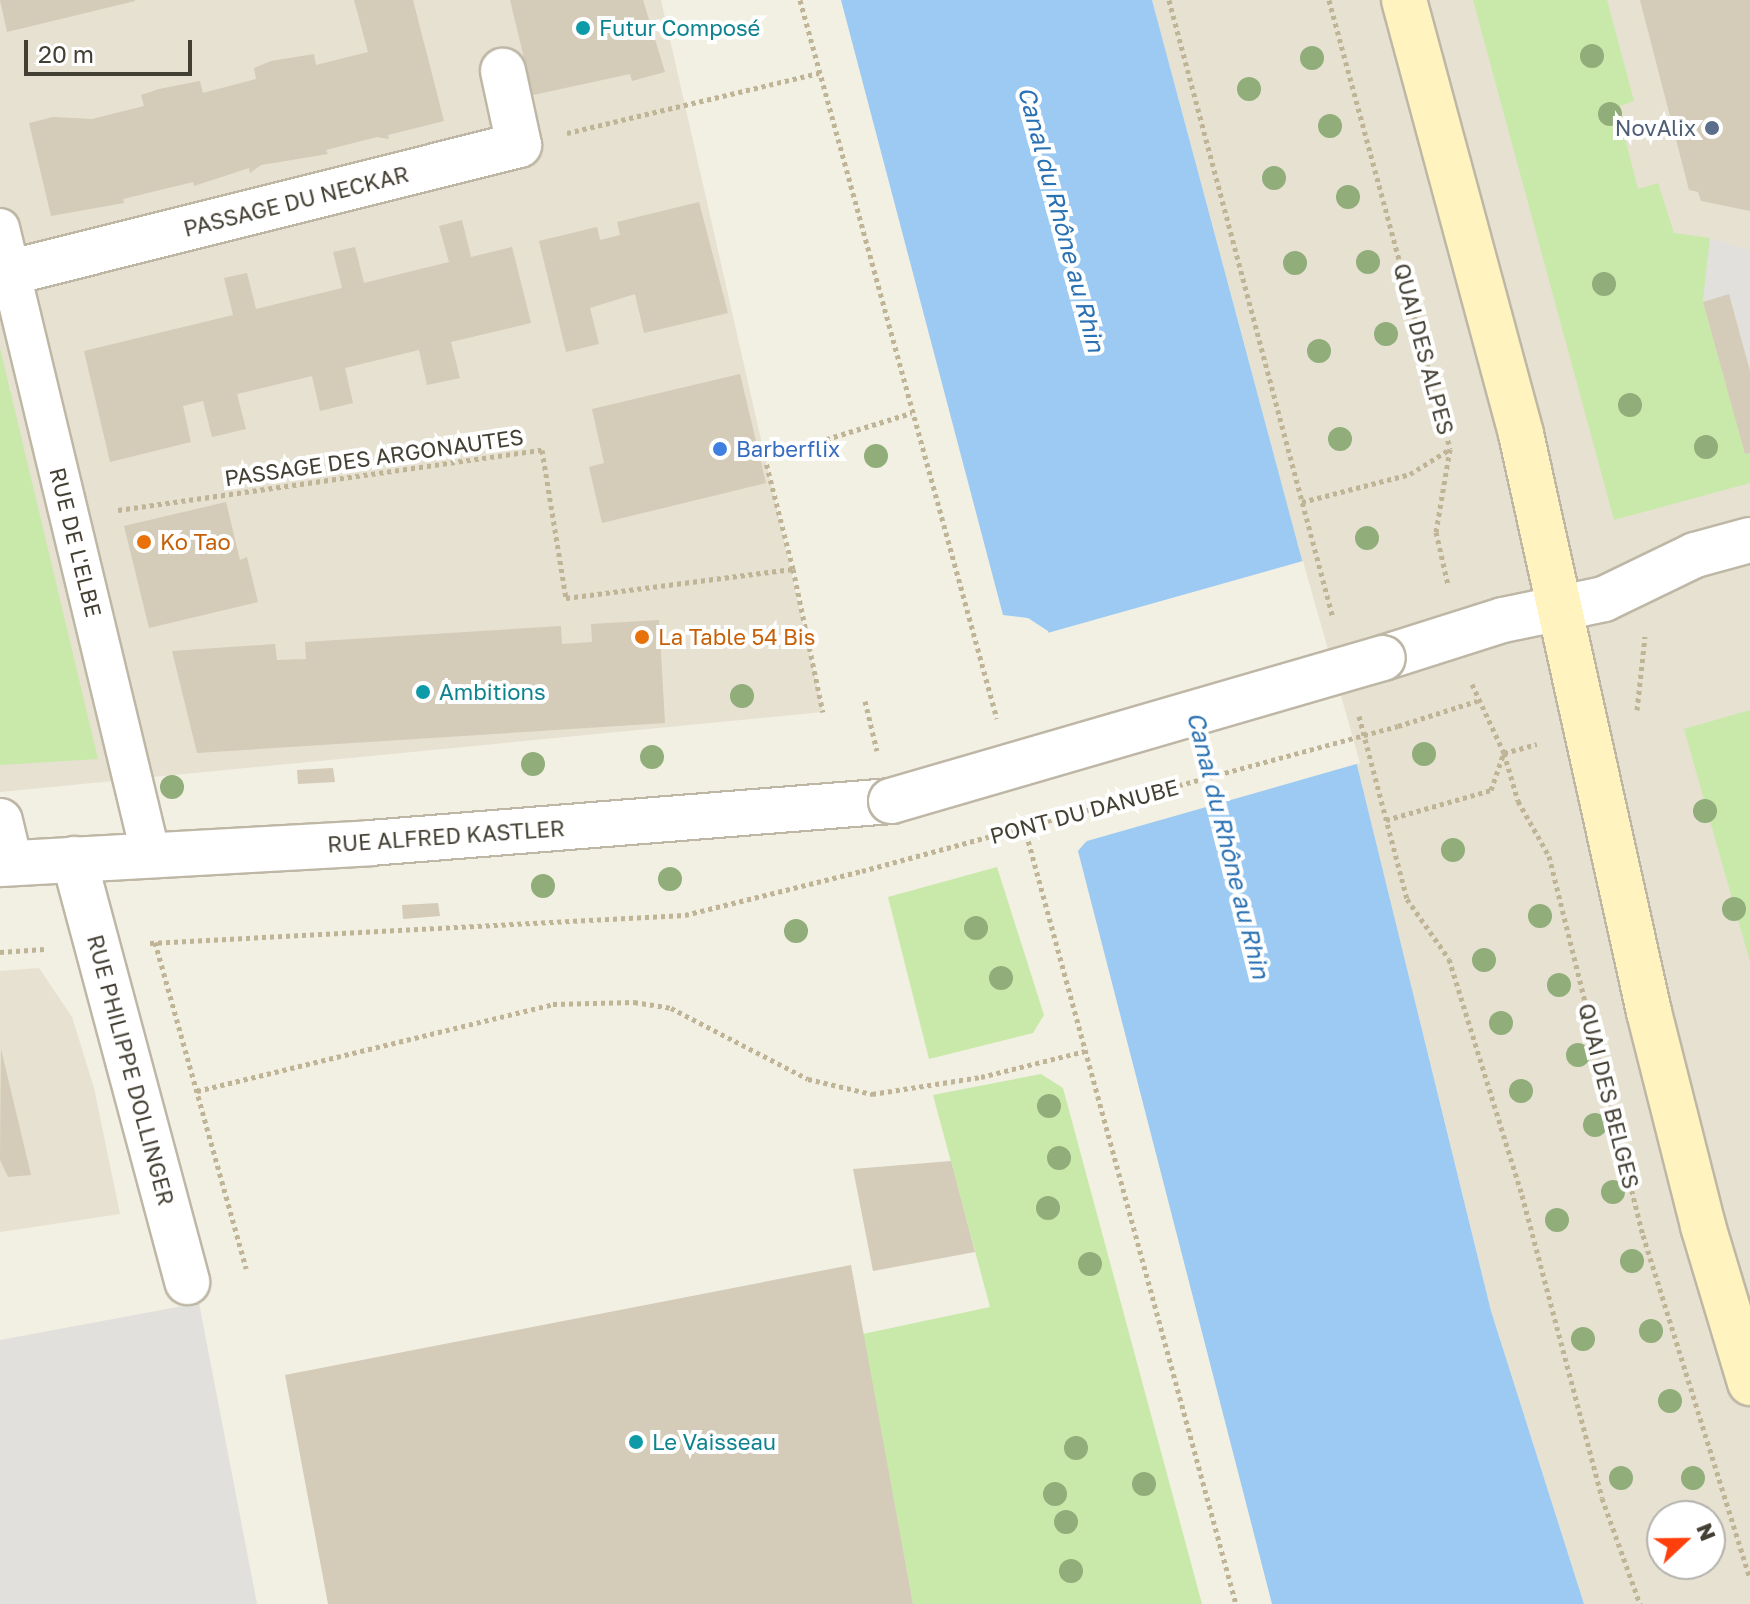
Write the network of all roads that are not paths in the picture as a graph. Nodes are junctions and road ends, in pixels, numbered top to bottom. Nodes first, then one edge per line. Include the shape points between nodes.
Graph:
1 (1404, 0) edge
2 (503, 71) dead end
3 (0, 228) edge
4 (5, 274) edge
5 (1750, 540) edge
6 (1560, 606) junction
7 (0, 821) edge
8 (151, 856) junction
9 (74, 859) junction
10 (5, 864) edge
11 (187, 1282) dead end
12 (1750, 1383) edge

1 - 6 main road via 1521,434
2 - 4 street, PASSAGE DU NECKAR via 519,145
3 - 4 street, RUE DE L'ELBE
4 - 8 street, RUE DE L'ELBE
5 - 6 street via 1695,555 1604,599
6 - 8 street, RUE ALFRED KASTLER, bridge via 891,801
6 - 12 main road via 1649,1012 1703,1226
7 - 10 street
8 - 9 street, RUE ALFRED KASTLER
9 - 10 street, RUE ALFRED KASTLER
9 - 11 street, RUE PHILIPPE DOLLINGER

